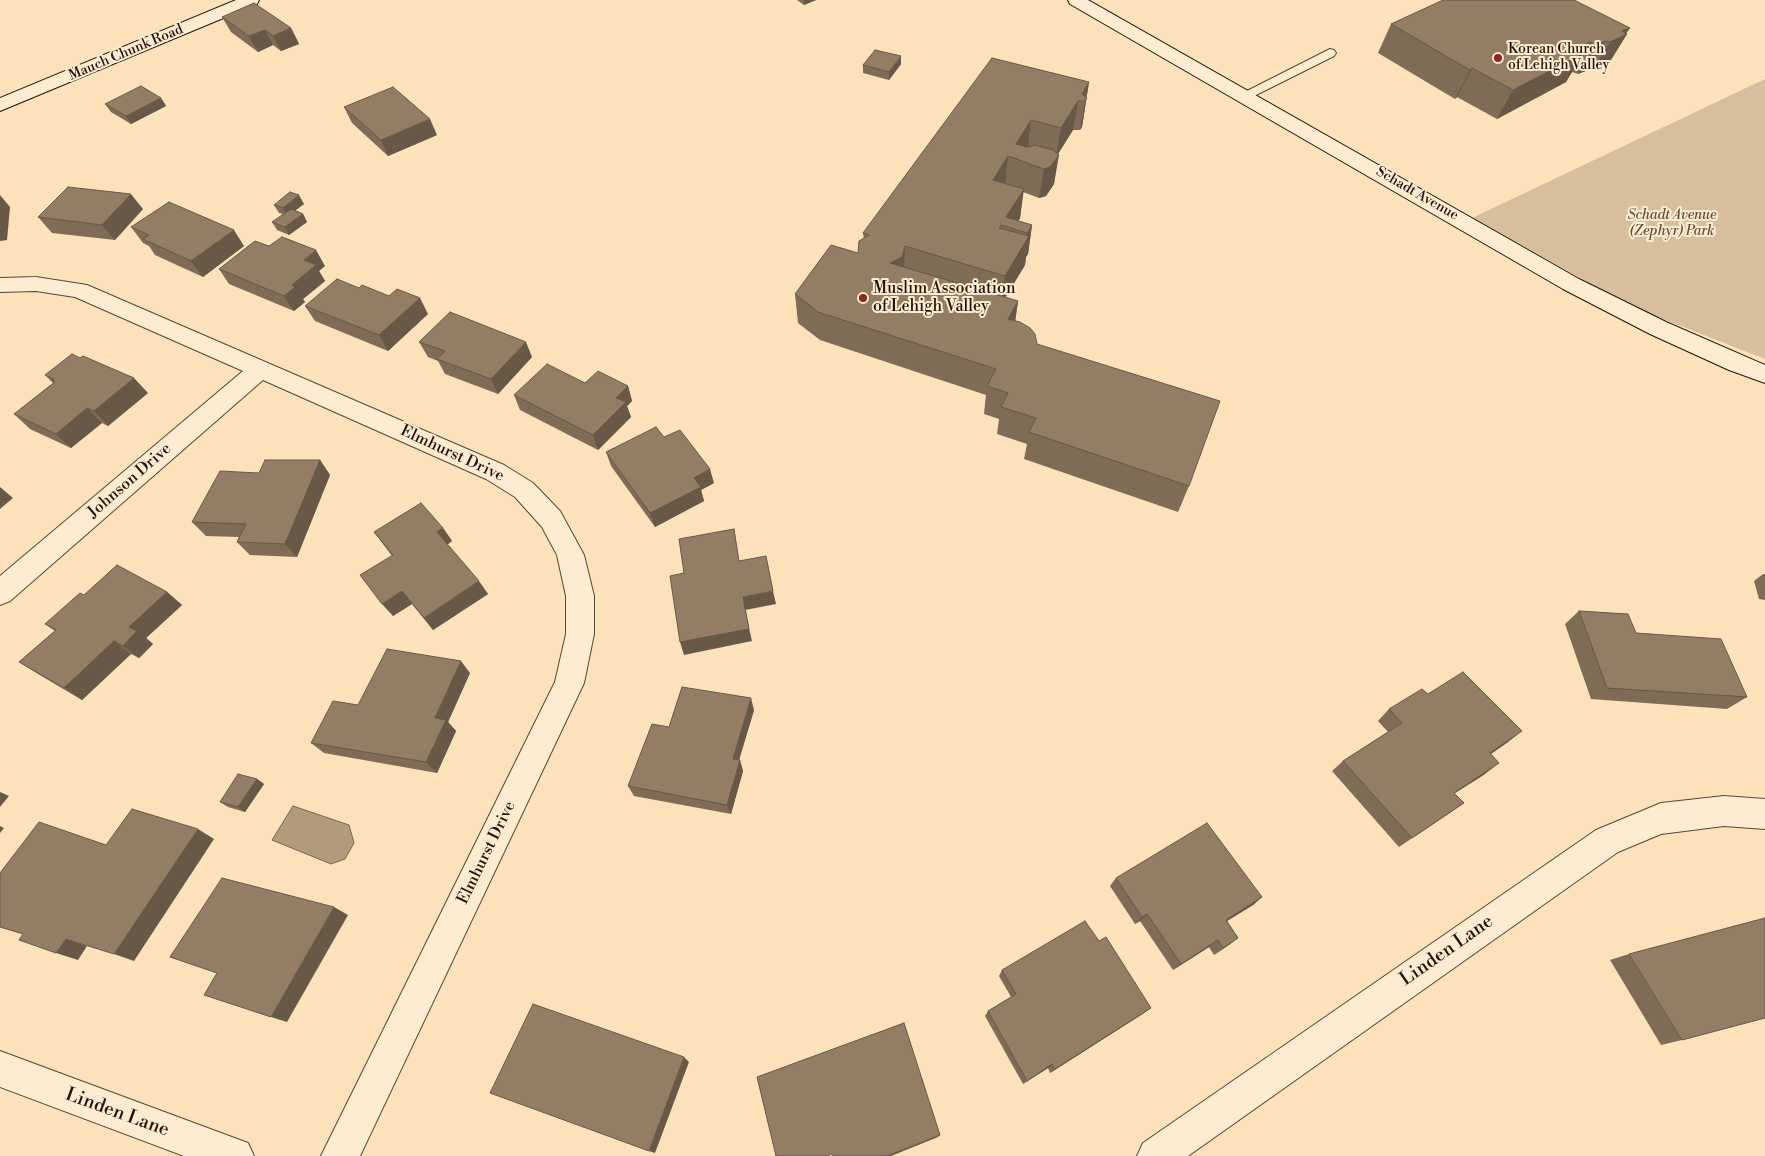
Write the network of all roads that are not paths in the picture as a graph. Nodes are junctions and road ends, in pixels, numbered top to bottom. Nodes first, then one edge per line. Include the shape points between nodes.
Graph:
1 (251, 0) edge
2 (1076, 0) edge
3 (1330, 53) dead end
4 (1244, 96) junction
5 (0, 105) edge
6 (0, 285) edge
7 (261, 369) junction
8 (1765, 374) edge
9 (0, 593) edge
10 (1765, 814) edge
11 (0, 1069) edge
12 (235, 1156) edge
13 (340, 1156) edge
14 (1156, 1156) edge

1 - 5 street, Mauch Chunk Road
2 - 4 street, Schadt Avenue
3 - 4 lane
4 - 8 street, Schadt Avenue via 1572,284 1658,328
6 - 7 street, Elmhurst Drive via 36,284 79,290
7 - 9 street, Johnson Drive
7 - 13 street, Elmhurst Drive via 495,472 524,490 551,519 570,555 580,596 580,634 569,683
10 - 14 street, Linden Lane via 1724,811 1661,819 1607,841
11 - 12 street, Linden Lane

